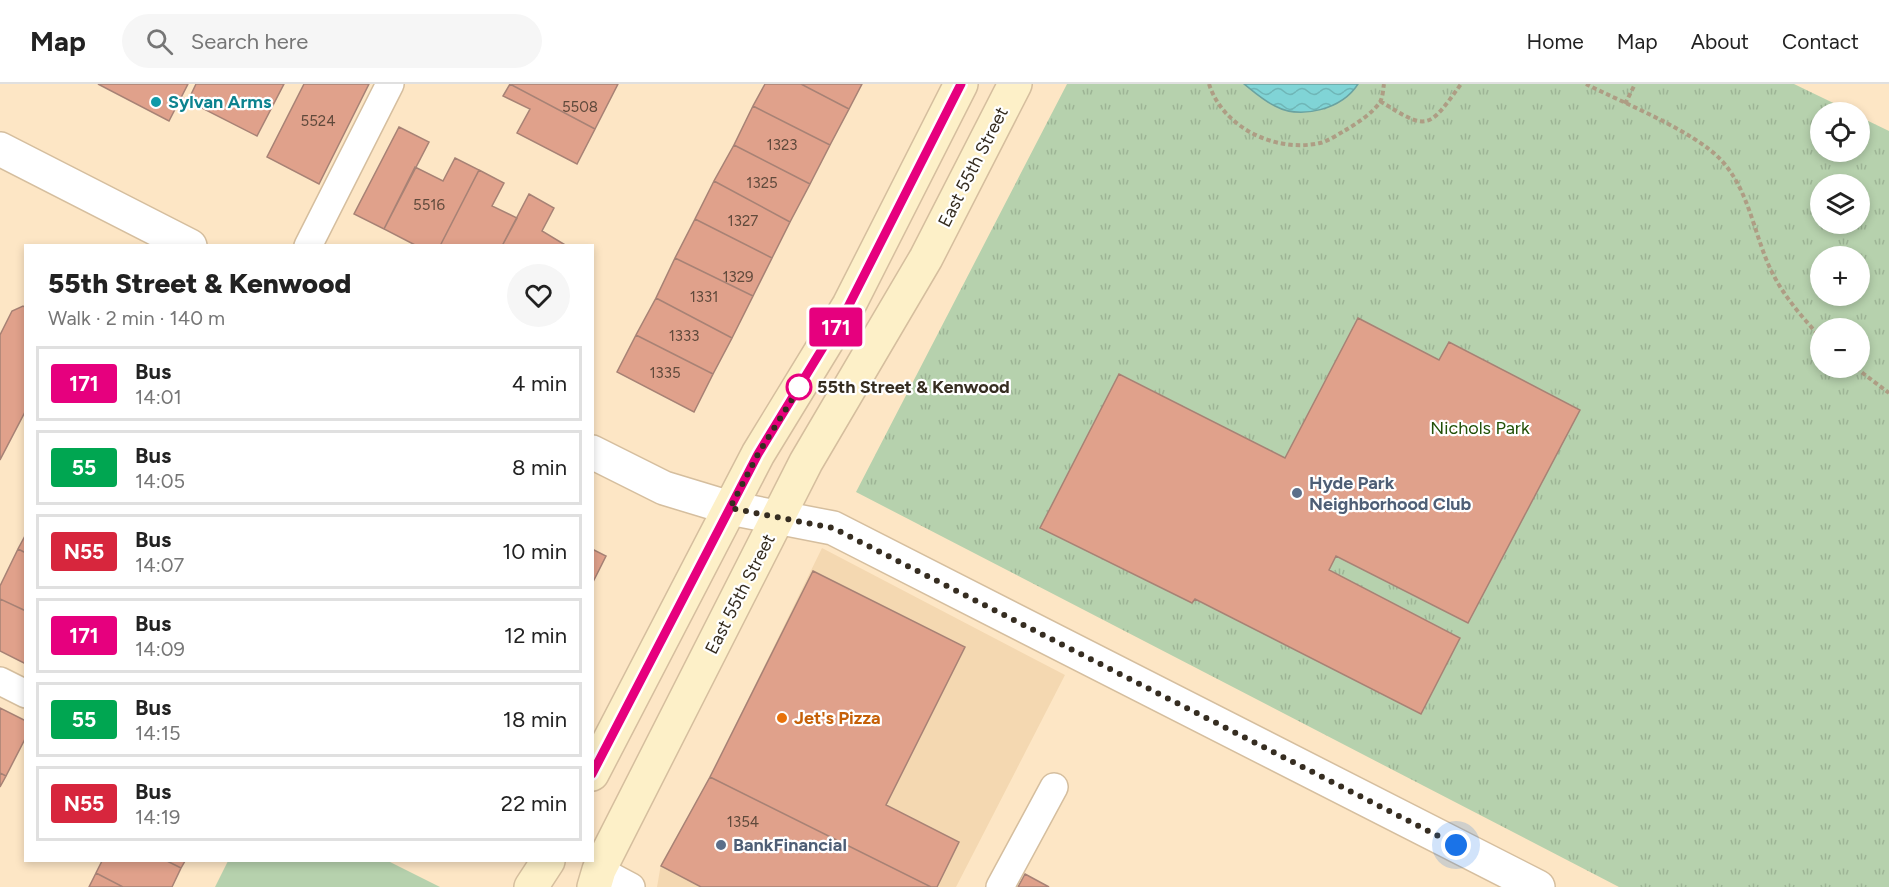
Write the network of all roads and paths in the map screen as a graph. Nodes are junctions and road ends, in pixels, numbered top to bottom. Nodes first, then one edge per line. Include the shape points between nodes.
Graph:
1 (390, 84) edge
2 (961, 84) edge
3 (1015, 84) edge
4 (1209, 84) edge
5 (1384, 84) edge
6 (1461, 84) edge
7 (1586, 84) edge
8 (1635, 84) edge
9 (1380, 101) junction
10 (1625, 104) junction
11 (0, 148) edge
12 (186, 244) edge
13 (309, 244) edge
14 (1810, 326) edge
15 (1869, 378) edge
16 (1889, 393) edge
17 (594, 453) edge
18 (730, 508) junction
19 (779, 518) junction
20 (0, 681) edge
21 (24, 693) edge
22 (594, 770) edge
23 (1054, 788) dead end
24 (547, 862) edge
25 (597, 879) edge
26 (531, 887) edge
27 (631, 887) edge
28 (1000, 887) edge
29 (1539, 887) edge

1 - 13 lane
2 - 18 street via 849,305 758,454
3 - 19 street, East 55th Street via 926,258 807,462
4 - 9 path via 1228,118 1255,135 1289,146 1321,143 1354,125
5 - 9 path
6 - 9 path via 1445,107 1427,122 1416,123
7 - 10 path
8 - 10 path
10 - 14 path via 1700,142 1722,161 1742,193 1773,275
11 - 12 street
15 - 16 path
17 - 18 street via 664,488
18 - 19 street
18 - 22 street
19 - 25 street, East 55th Street
19 - 29 street via 833,528
20 - 21 lane
23 - 28 lane
24 - 26 street
25 - 27 lane

